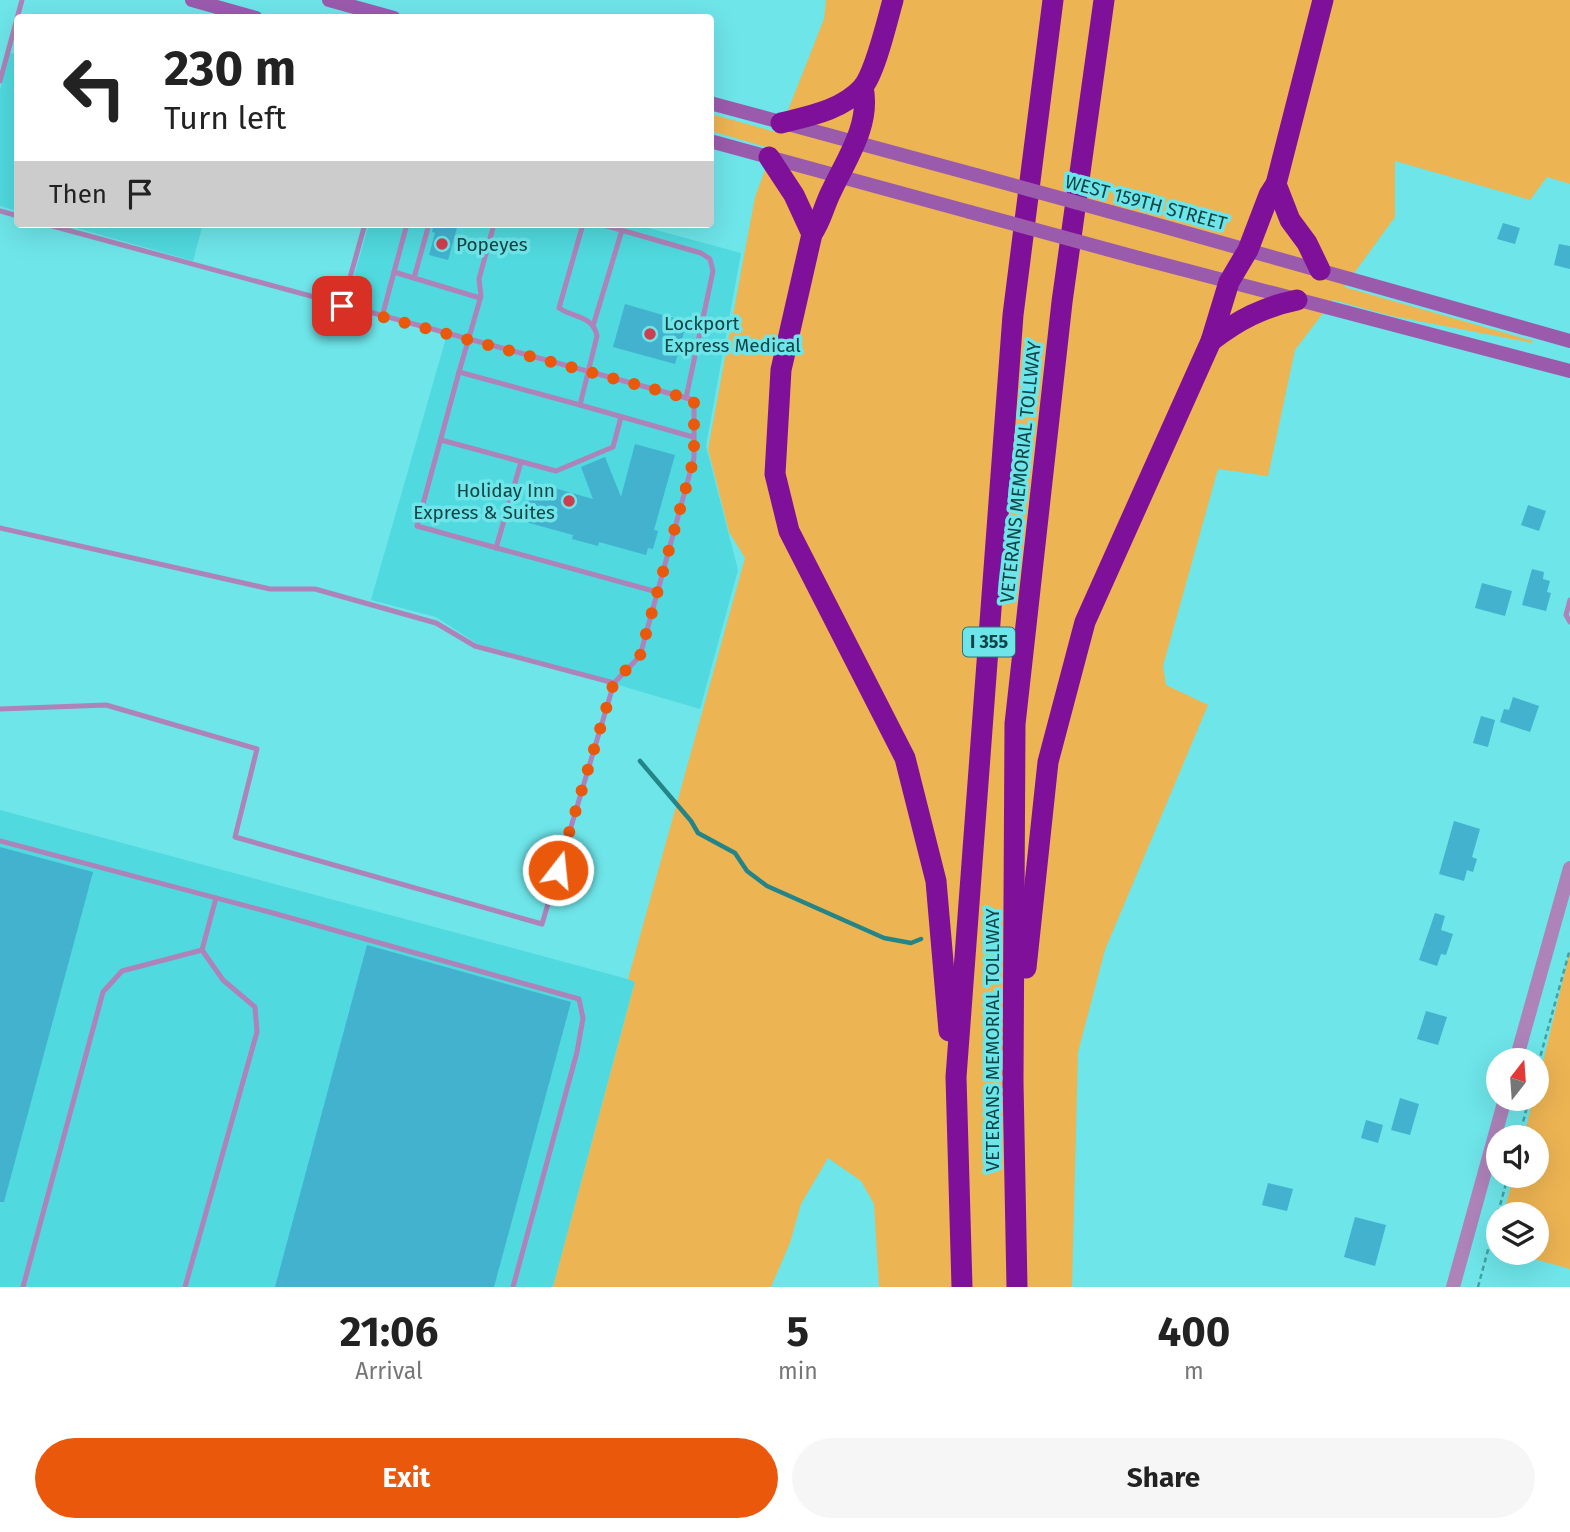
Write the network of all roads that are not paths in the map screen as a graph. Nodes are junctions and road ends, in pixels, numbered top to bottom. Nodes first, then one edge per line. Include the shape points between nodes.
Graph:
1 (192, 0) edge
2 (329, 0) edge
3 (893, 0) edge
4 (1053, 0) edge
5 (1104, 0) edge
6 (1323, 0) edge
7 (242, 14) edge
8 (380, 14) edge
9 (14, 29) edge
10 (0, 81) edge
11 (863, 87) junction
12 (714, 104) edge
13 (782, 123) junction
14 (714, 142) edge
15 (856, 143) junction
16 (769, 157) junction
17 (839, 176) junction
18 (1276, 184) junction
19 (60, 228) edge
20 (79, 228) edge
21 (364, 228) edge
22 (406, 228) edge
23 (428, 228) edge
24 (493, 228) edge
25 (582, 228) edge
26 (615, 228) edge
27 (622, 230) junction
28 (78, 233) junction
29 (812, 234) junction
30 (1248, 250) junction
31 (1320, 270) junction
32 (394, 272) junction
33 (414, 278) junction
34 (1229, 282) junction
35 (480, 298) junction
36 (1297, 300) junction
37 (342, 306) junction
38 (382, 317) junction
39 (593, 326) junction
40 (469, 340) junction
41 (1211, 341) junction
42 (1570, 341) edge
43 (1570, 371) edge
44 (459, 372) junction
45 (589, 372) junction
46 (687, 398) junction
47 (580, 405) junction
48 (621, 416) junction
49 (693, 437) junction
50 (441, 440) junction
51 (521, 462) junction
52 (0, 528) edge
53 (496, 548) junction
54 (657, 593) junction
55 (1570, 600) edge
56 (1570, 622) edge
57 (614, 682) junction
58 (0, 709) edge
59 (0, 841) edge
60 (1570, 868) edge
61 (216, 898) junction
62 (202, 950) junction
63 (1519, 1048) edge
64 (1013, 1082) junction
65 (957, 1110) junction
66 (1502, 1111) edge
67 (23, 1287) edge
68 (186, 1287) edge
69 (513, 1287) edge
70 (962, 1287) edge
71 (1017, 1287) edge
72 (1453, 1287) edge

1 - 7 main road
2 - 8 main road
3 - 11 highway
4 - 65 highway, VETERANS MEMORIAL TOLLWAY / I 355 via 1013,315
5 - 64 highway, VETERANS MEMORIAL TOLLWAY / I 355 via 1062,302 1015,724
6 - 18 highway
9 - 10 lane
11 - 13 highway via 822,112
11 - 15 highway via 866,99
12 - 13 main road, WEST 159TH STREET
13 - 15 main road, WEST 159TH STREET
14 - 16 main road
15 - 17 highway
15 - 30 main road, WEST 159TH STREET, bridge
16 - 17 main road
16 - 29 highway
17 - 29 highway
17 - 34 main road, bridge
18 - 30 highway
18 - 31 highway via 1290,220
19 - 28 lane
20 - 28 lane
21 - 37 lane
22 - 32 lane
23 - 33 lane
24 - 35 lane via 479,279
25 - 39 lane via 559,308
26 - 27 lane
27 - 39 lane
27 - 46 lane via 710,259 713,271
28 - 37 lane
29 - 65 highway via 781,370 775,474 789,531 905,758 936,881
30 - 31 main road, WEST 159TH STREET
30 - 34 highway
31 - 42 main road, WEST 159TH STREET
32 - 33 lane
32 - 38 lane
33 - 35 lane
34 - 36 main road
34 - 41 highway
35 - 40 lane
36 - 41 highway via 1261,310
36 - 43 main road
37 - 38 lane
38 - 40 lane
39 - 45 lane via 597,336
40 - 44 lane
40 - 45 lane
41 - 64 highway via 1085,622 1048,762
44 - 47 lane
44 - 50 lane
45 - 46 lane
45 - 47 lane
46 - 49 lane via 694,400
47 - 48 lane
48 - 49 lane
48 - 51 lane via 613,447 556,471
49 - 54 lane via 694,458
50 - 51 lane
50 - 53 lane via 417,526
51 - 53 lane
52 - 57 lane via 270,589 315,589 436,622 475,646
53 - 54 lane
54 - 57 lane via 640,656
55 - 56 lane via 1566,615
57 - 58 lane via 542,924 235,837 257,749 106,705
59 - 61 lane
60 - 63 street
61 - 62 lane
61 - 69 lane via 579,999 583,1018 577,1052
62 - 67 lane via 122,971 103,992
62 - 68 lane via 223,980 256,1007 257,1032
64 - 71 highway, VETERANS MEMORIAL TOLLWAY / I 355
65 - 70 highway, VETERANS MEMORIAL TOLLWAY / I 355
66 - 72 street

